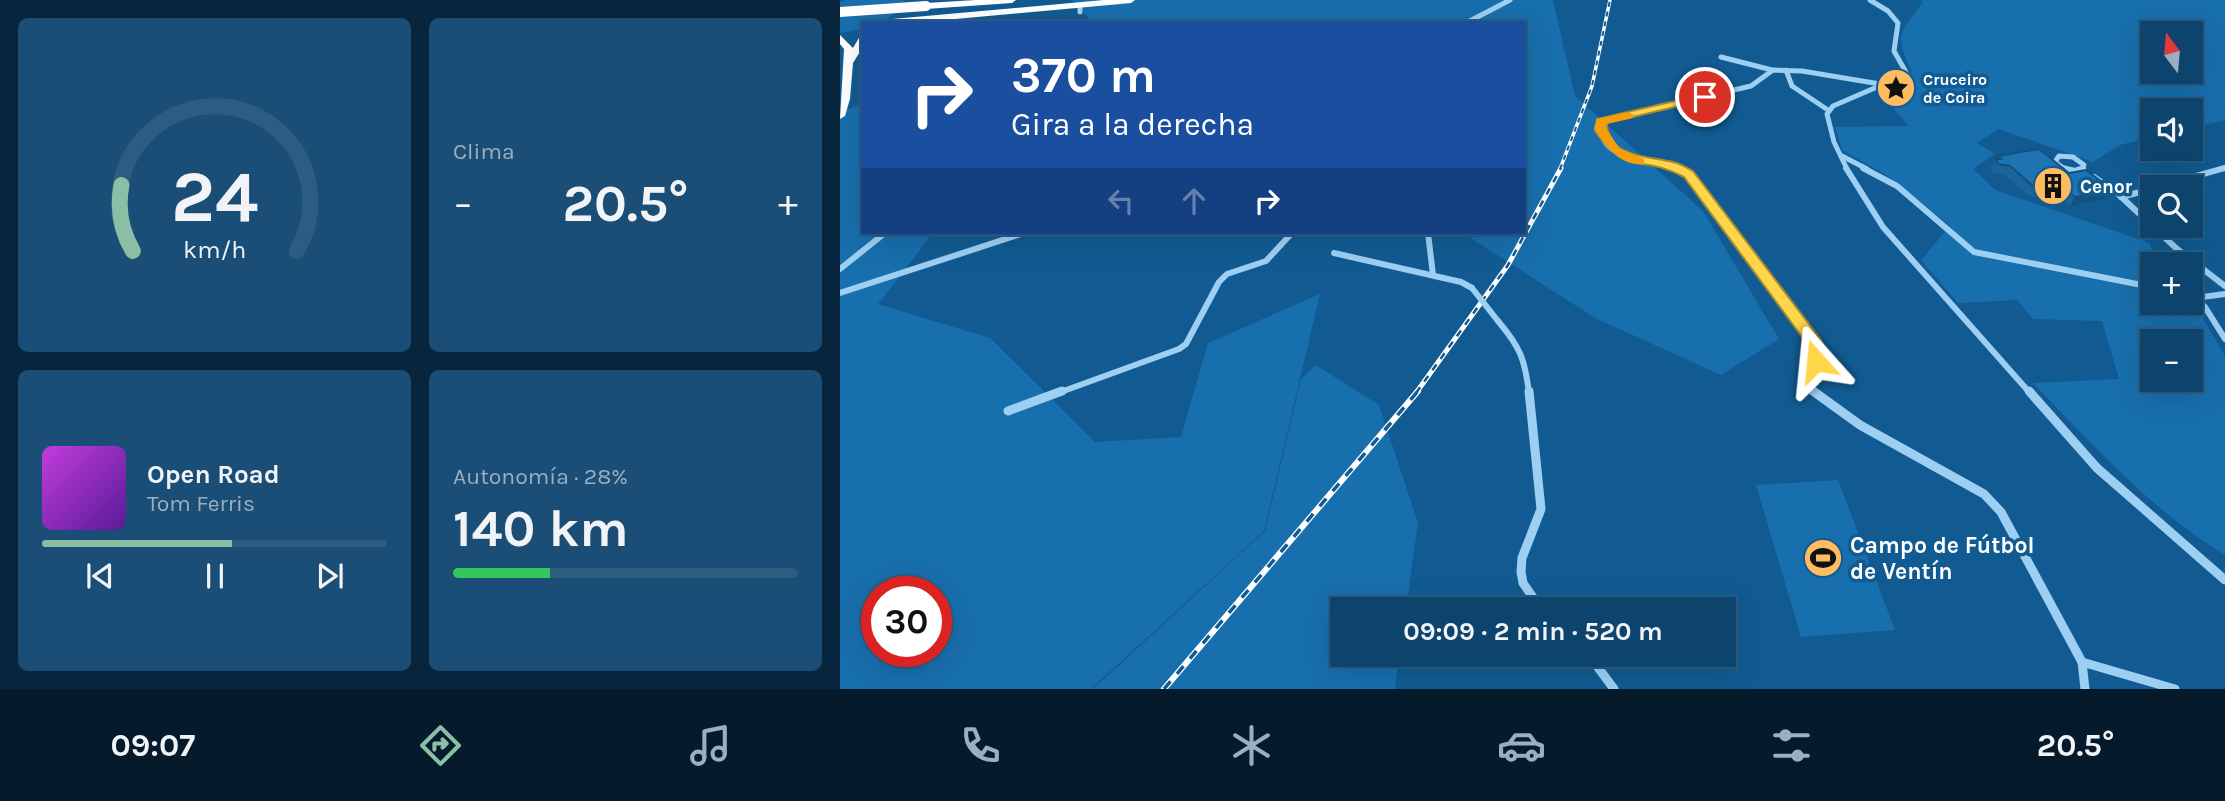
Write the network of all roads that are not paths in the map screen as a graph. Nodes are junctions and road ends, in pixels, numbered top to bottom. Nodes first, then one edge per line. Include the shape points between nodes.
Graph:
1 (912, 0) edge
2 (1012, 0) edge
3 (1066, 0) edge
4 (1130, 0) edge
5 (1510, 0) edge
6 (1870, 0) edge
7 (925, 8) junction
8 (840, 14) edge
9 (892, 21) edge
10 (902, 21) edge
11 (1470, 21) edge
12 (861, 32) edge
13 (840, 37) edge
14 (861, 42) edge
15 (1721, 57) dead end
16 (849, 65) junction
17 (1772, 70) junction
18 (1786, 70) junction
19 (1886, 85) junction
20 (1828, 110) junction
21 (840, 116) edge
22 (1841, 155) junction
23 (2081, 169) edge
24 (2221, 169) edge
25 (2200, 175) edge
26 (2225, 175) edge
27 (2140, 192) edge
28 (2121, 197) junction
29 (882, 235) edge
30 (1018, 235) edge
31 (1290, 235) edge
32 (1428, 235) edge
33 (1334, 253) dead end
34 (840, 269) edge
35 (1433, 275) junction
36 (2140, 285) edge
37 (2225, 286) edge
38 (840, 293) edge
39 (2225, 294) edge
40 (2203, 297) edge
41 (2203, 306) edge
42 (2225, 339) edge
43 (1008, 411) dead end
44 (2225, 580) edge
45 (1533, 597) edge
46 (2082, 662) junction
47 (1598, 667) edge
48 (1614, 689) edge
49 (2085, 689) edge
50 (2175, 689) edge

1 - 9 highway via 911,8
2 - 7 highway
3 - 7 highway
4 - 10 highway
5 - 11 street
6 - 19 street via 1898,23 1894,51 1906,74
7 - 8 highway, bridge
12 - 13 highway
13 - 16 highway via 848,44
14 - 16 highway
15 - 17 street
16 - 21 highway
17 - 18 street
17 - 46 street via 1751,86 1601,121 1601,131 1620,155 1672,165 1689,174 1816,344 1819,355 1808,379 1810,388 1860,425 1984,494 2001,512
18 - 19 street
18 - 20 street via 1791,86
19 - 20 street
20 - 22 street via 1826,117
22 - 36 street via 1896,186 1974,252
22 - 44 street via 1883,227 2097,468
23 - 28 street
24 - 25 street
24 - 26 street
27 - 28 street
28 - 37 street
29 - 34 street
30 - 38 street
31 - 43 street via 1266,261 1227,274 1219,282 1179,349
32 - 35 street
33 - 35 street
35 - 45 street, bridge via 1472,288 1518,345 1526,364 1541,509 1521,558 1521,572
39 - 40 street
41 - 42 street
46 - 49 street
46 - 50 street
47 - 48 street

